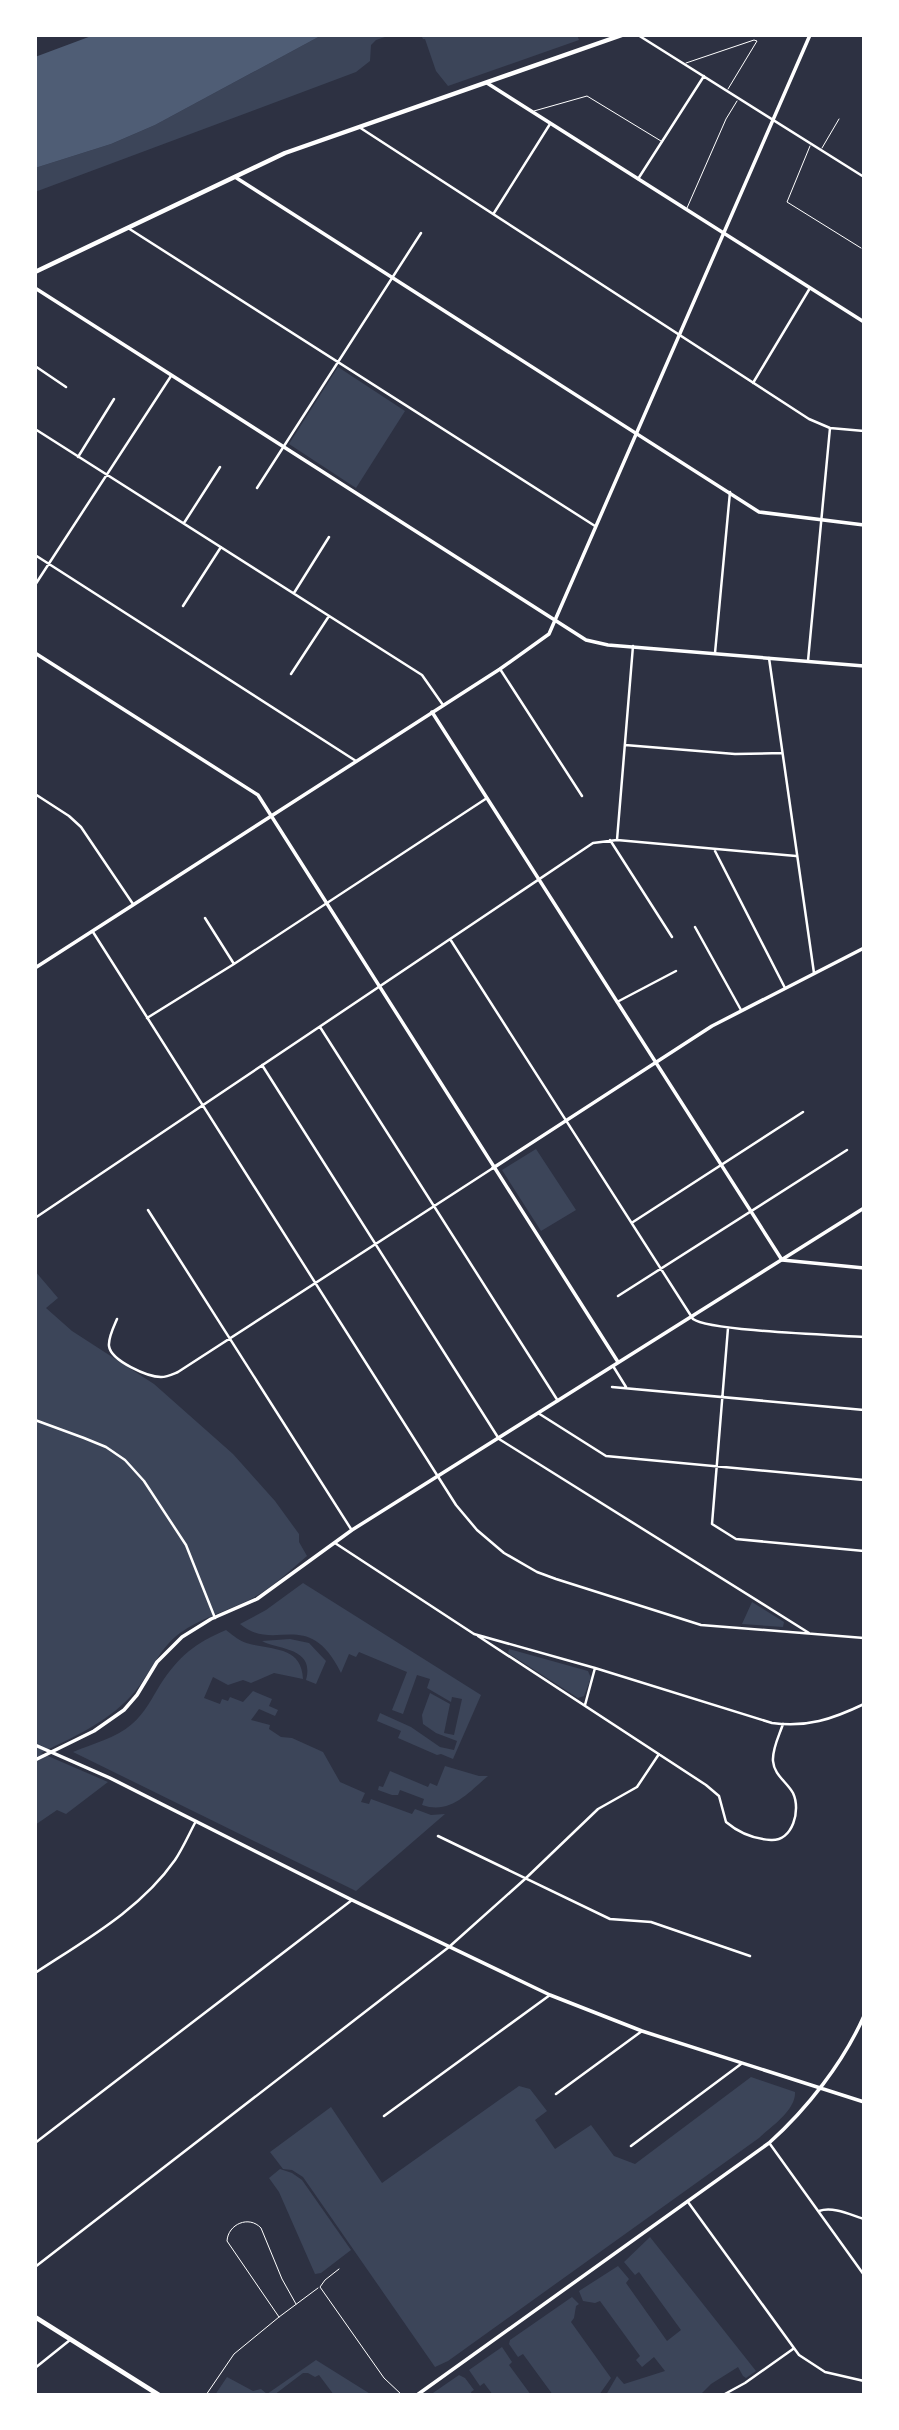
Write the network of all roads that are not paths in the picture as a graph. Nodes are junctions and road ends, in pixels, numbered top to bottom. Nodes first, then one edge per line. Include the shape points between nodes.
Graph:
1 (622, 35) edge
2 (638, 35) edge
3 (810, 35) edge
4 (684, 64) junction
5 (704, 76) junction
6 (485, 82) junction
7 (727, 91) junction
8 (739, 99) junction
9 (532, 112) junction
10 (839, 119) dead end
11 (772, 120) junction
12 (550, 124) junction
13 (359, 127) junction
14 (661, 141) junction
15 (811, 144) junction
16 (821, 150) junction
17 (235, 177) junction
18 (864, 177) edge
19 (638, 179) junction
20 (686, 210) junction
21 (494, 214) junction
22 (128, 228) junction
23 (421, 233) dead end
24 (723, 234) junction
25 (861, 248) dead end
26 (35, 272) edge
27 (393, 277) junction
28 (35, 288) edge
29 (810, 288) junction
30 (864, 322) edge
31 (679, 335) junction
32 (338, 363) junction
33 (35, 366) edge
34 (171, 376) junction
35 (753, 383) junction
36 (66, 387) dead end
37 (114, 399) dead end
38 (830, 428) junction
39 (35, 429) edge
40 (864, 431) edge
41 (637, 432) junction
42 (284, 448) junction
43 (78, 457) junction
44 (220, 467) dead end
45 (107, 474) junction
46 (257, 488) dead end
47 (730, 492) junction
48 (821, 521) junction
49 (184, 523) junction
50 (864, 525) edge
51 (595, 526) junction
52 (329, 537) dead end
53 (221, 547) junction
54 (35, 555) edge
55 (49, 564) junction
56 (35, 585) edge
57 (294, 593) junction
58 (183, 606) dead end
59 (329, 616) junction
60 (555, 620) junction
61 (633, 646) junction
62 (35, 653) edge
63 (715, 653) junction
64 (769, 658) junction
65 (808, 661) junction
66 (864, 666) edge
67 (500, 669) junction
68 (291, 674) dead end
69 (443, 705) junction
70 (432, 712) junction
71 (625, 745) junction
72 (782, 752) junction
73 (356, 761) junction
74 (35, 793) edge
75 (582, 796) dead end
76 (487, 798) junction
77 (272, 816) junction
78 (610, 840) junction
79 (617, 840) junction
80 (714, 850) junction
81 (796, 856) junction
82 (538, 879) junction
83 (326, 903) junction
84 (133, 904) junction
85 (205, 918) dead end
86 (695, 927) dead end
87 (92, 931) junction
88 (672, 937) dead end
89 (450, 939) junction
90 (864, 948) edge
91 (234, 964) junction
92 (35, 968) edge
93 (676, 971) dead end
94 (814, 974) junction
95 (378, 988) junction
96 (785, 988) junction
97 (617, 1002) junction
98 (741, 1011) junction
99 (147, 1018) junction
100 (320, 1027) junction
101 (655, 1062) junction
102 (261, 1065) junction
103 (203, 1105) junction
104 (803, 1112) dead end
105 (567, 1120) junction
106 (847, 1150) dead end
107 (721, 1165) junction
108 (493, 1168) junction
109 (435, 1207) junction
110 (864, 1208) edge
111 (148, 1210) dead end
112 (750, 1211) junction
113 (35, 1218) edge
114 (632, 1223) junction
115 (377, 1244) junction
116 (782, 1260) junction
117 (661, 1268) junction
118 (864, 1268) edge
119 (317, 1284) junction
120 (618, 1296) dead end
121 (691, 1315) junction
122 (117, 1319) dead end
123 (728, 1327) junction
124 (864, 1337) edge
125 (231, 1339) junction
126 (618, 1362) junction
127 (613, 1366) junction
128 (612, 1387) dead end
129 (627, 1388) junction
130 (721, 1397) junction
131 (558, 1401) junction
132 (864, 1410) edge
133 (538, 1413) junction
134 (35, 1420) edge
135 (42, 1424) junction
136 (35, 1425) edge
137 (499, 1438) junction
138 (715, 1468) junction
139 (439, 1476) junction
140 (864, 1480) edge
141 (352, 1530) junction
142 (335, 1542) junction
143 (864, 1551) edge
144 (215, 1618) junction
145 (810, 1633) junction
146 (474, 1634) junction
147 (864, 1638) edge
148 (595, 1668) junction
149 (864, 1704) edge
150 (585, 1706) junction
151 (783, 1724) junction
152 (35, 1745) edge
153 (50, 1752) junction
154 (659, 1754) junction
155 (35, 1760) edge
156 (196, 1821) junction
157 (438, 1836) dead end
158 (525, 1879) junction
159 (352, 1900) junction
160 (449, 1947) junction
161 (750, 1956) dead end
162 (35, 1973) edge
163 (550, 1995) junction
164 (864, 2016) edge
165 (642, 2031) junction
166 (741, 2064) junction
167 (819, 2087) junction
168 (556, 2094) dead end
169 (864, 2102) edge
170 (384, 2116) dead end
171 (35, 2143) edge
172 (769, 2143) junction
173 (631, 2146) dead end
174 (688, 2202) junction
175 (819, 2211) junction
176 (864, 2219) edge
177 (35, 2267) edge
178 (339, 2269) dead end
179 (864, 2275) edge
180 (320, 2287) junction
181 (296, 2304) junction
182 (35, 2317) edge
183 (279, 2317) junction
184 (70, 2340) junction
185 (793, 2348) junction
186 (35, 2368) edge
187 (864, 2381) edge
188 (159, 2395) edge
189 (206, 2395) edge
190 (402, 2395) edge
191 (416, 2395) edge
192 (723, 2395) edge

1 - 6 main road
2 - 4 street
3 - 11 street
4 - 5 street
4 - 7 lane via 757,41
5 - 7 street
5 - 14 street
6 - 9 street
6 - 13 main road
7 - 8 street
8 - 11 street
8 - 20 lane
9 - 12 street
9 - 14 lane via 587,96
10 - 16 lane
11 - 15 street
11 - 24 street
12 - 19 street
12 - 21 street
13 - 17 main road via 285,153
13 - 21 street
14 - 19 street
15 - 16 street
15 - 25 lane via 787,202
16 - 18 street
17 - 22 main road
17 - 27 street
19 - 20 street
20 - 24 street
21 - 31 street
22 - 26 main road
22 - 32 street
23 - 27 street
24 - 29 street
24 - 31 street
27 - 32 street
27 - 41 street
28 - 34 street
29 - 30 street
29 - 35 street
31 - 35 street
31 - 41 street
32 - 42 street
32 - 51 street
33 - 36 street
34 - 42 street
34 - 45 street
35 - 38 street
37 - 43 street
38 - 40 street
38 - 48 street
39 - 43 street
41 - 47 street
41 - 51 street
42 - 46 street
42 - 60 street
43 - 45 street
44 - 49 street
45 - 49 street
45 - 55 street
47 - 48 street via 762,513
47 - 63 street
48 - 50 street
48 - 65 street
49 - 53 street
51 - 60 street
52 - 57 street
53 - 57 street
53 - 58 street
54 - 55 street
55 - 56 street
55 - 73 street
57 - 59 street
59 - 68 street
59 - 69 street via 422,675
60 - 61 street via 587,641
60 - 67 street via 544,639
61 - 63 street
61 - 71 street
62 - 77 street via 258,795
63 - 64 street
64 - 65 street
64 - 72 street
65 - 66 street
67 - 69 street
67 - 75 street
69 - 70 street
70 - 73 street
70 - 76 street
71 - 72 street via 735,754
71 - 79 street
72 - 81 street
73 - 77 street
74 - 84 street via 81,827
76 - 82 street
76 - 83 street
77 - 83 street
77 - 84 street
78 - 79 street
78 - 82 street via 593,843
78 - 88 street
79 - 80 street
80 - 81 street
80 - 96 street
81 - 94 street
82 - 89 street
82 - 97 street
83 - 91 street
83 - 95 street
84 - 87 street
85 - 91 street
86 - 98 street
87 - 92 street
87 - 99 street
89 - 95 street
89 - 105 street
90 - 94 street
91 - 99 street
93 - 97 street
94 - 96 street
95 - 100 street
95 - 108 street
96 - 98 street
97 - 101 street
98 - 101 street
99 - 103 street
100 - 102 street
100 - 109 street
101 - 105 street
101 - 107 street
102 - 103 street
102 - 115 street
103 - 113 street
103 - 119 street
104 - 107 street
105 - 108 street
105 - 114 street
106 - 112 street
107 - 112 street
107 - 114 street
108 - 109 street
108 - 126 street
109 - 115 street
109 - 131 street
110 - 116 street
111 - 125 street
112 - 116 street
112 - 117 street
114 - 117 street
115 - 119 street
115 - 137 street
116 - 118 street
116 - 121 street
117 - 120 street
117 - 121 street
119 - 125 street
119 - 139 street
121 - 123 street via 698,1323
121 - 126 street
122 - 125 street via 109,1349 150,1375 178,1372
123 - 124 street
123 - 130 street
125 - 141 street
126 - 127 street
127 - 129 street
127 - 131 street
128 - 129 street
129 - 130 street
130 - 132 street
130 - 138 street
131 - 133 street
133 - 137 street
133 - 138 street via 606,1456
134 - 135 street
135 - 136 street
135 - 144 street via 106,1447 144,1481 186,1545
137 - 139 street
137 - 145 street
138 - 140 street
138 - 143 street via 712,1524 736,1539
139 - 141 street
139 - 145 street via 477,1530 537,1572 701,1625
141 - 142 street
142 - 144 street via 257,1599
142 - 146 street
144 - 153 street via 170,1647 124,1710
145 - 147 street
146 - 148 street
146 - 150 street
148 - 150 street
148 - 151 street
149 - 151 street via 830,1719
150 - 154 street
151 - 154 street via 773,1764 795,1800 792,1827 781,1839 752,1838 732,1827 723,1815 719,1796
152 - 153 street
153 - 155 street
153 - 156 street
154 - 158 street via 637,1787 598,1809
156 - 159 street
156 - 162 street via 175,1859 135,1904
157 - 158 street
158 - 160 street
158 - 161 street via 610,1919 651,1922
159 - 160 street
159 - 171 street
160 - 163 street
160 - 177 street
163 - 165 street
163 - 170 street
164 - 167 street
165 - 166 street
165 - 168 street
166 - 167 street
166 - 173 street
167 - 169 street
167 - 172 street
172 - 174 street
172 - 175 street
174 - 185 street
174 - 191 street
175 - 176 street
175 - 179 street
178 - 180 lane
180 - 181 lane
180 - 190 lane via 384,2378
181 - 183 lane
181 - 183 lane via 261,2228 248,2221 230,2230 227,2241
182 - 184 main road
183 - 189 lane via 234,2354
184 - 186 street
184 - 188 main road
185 - 187 street via 817,2368
185 - 192 street

